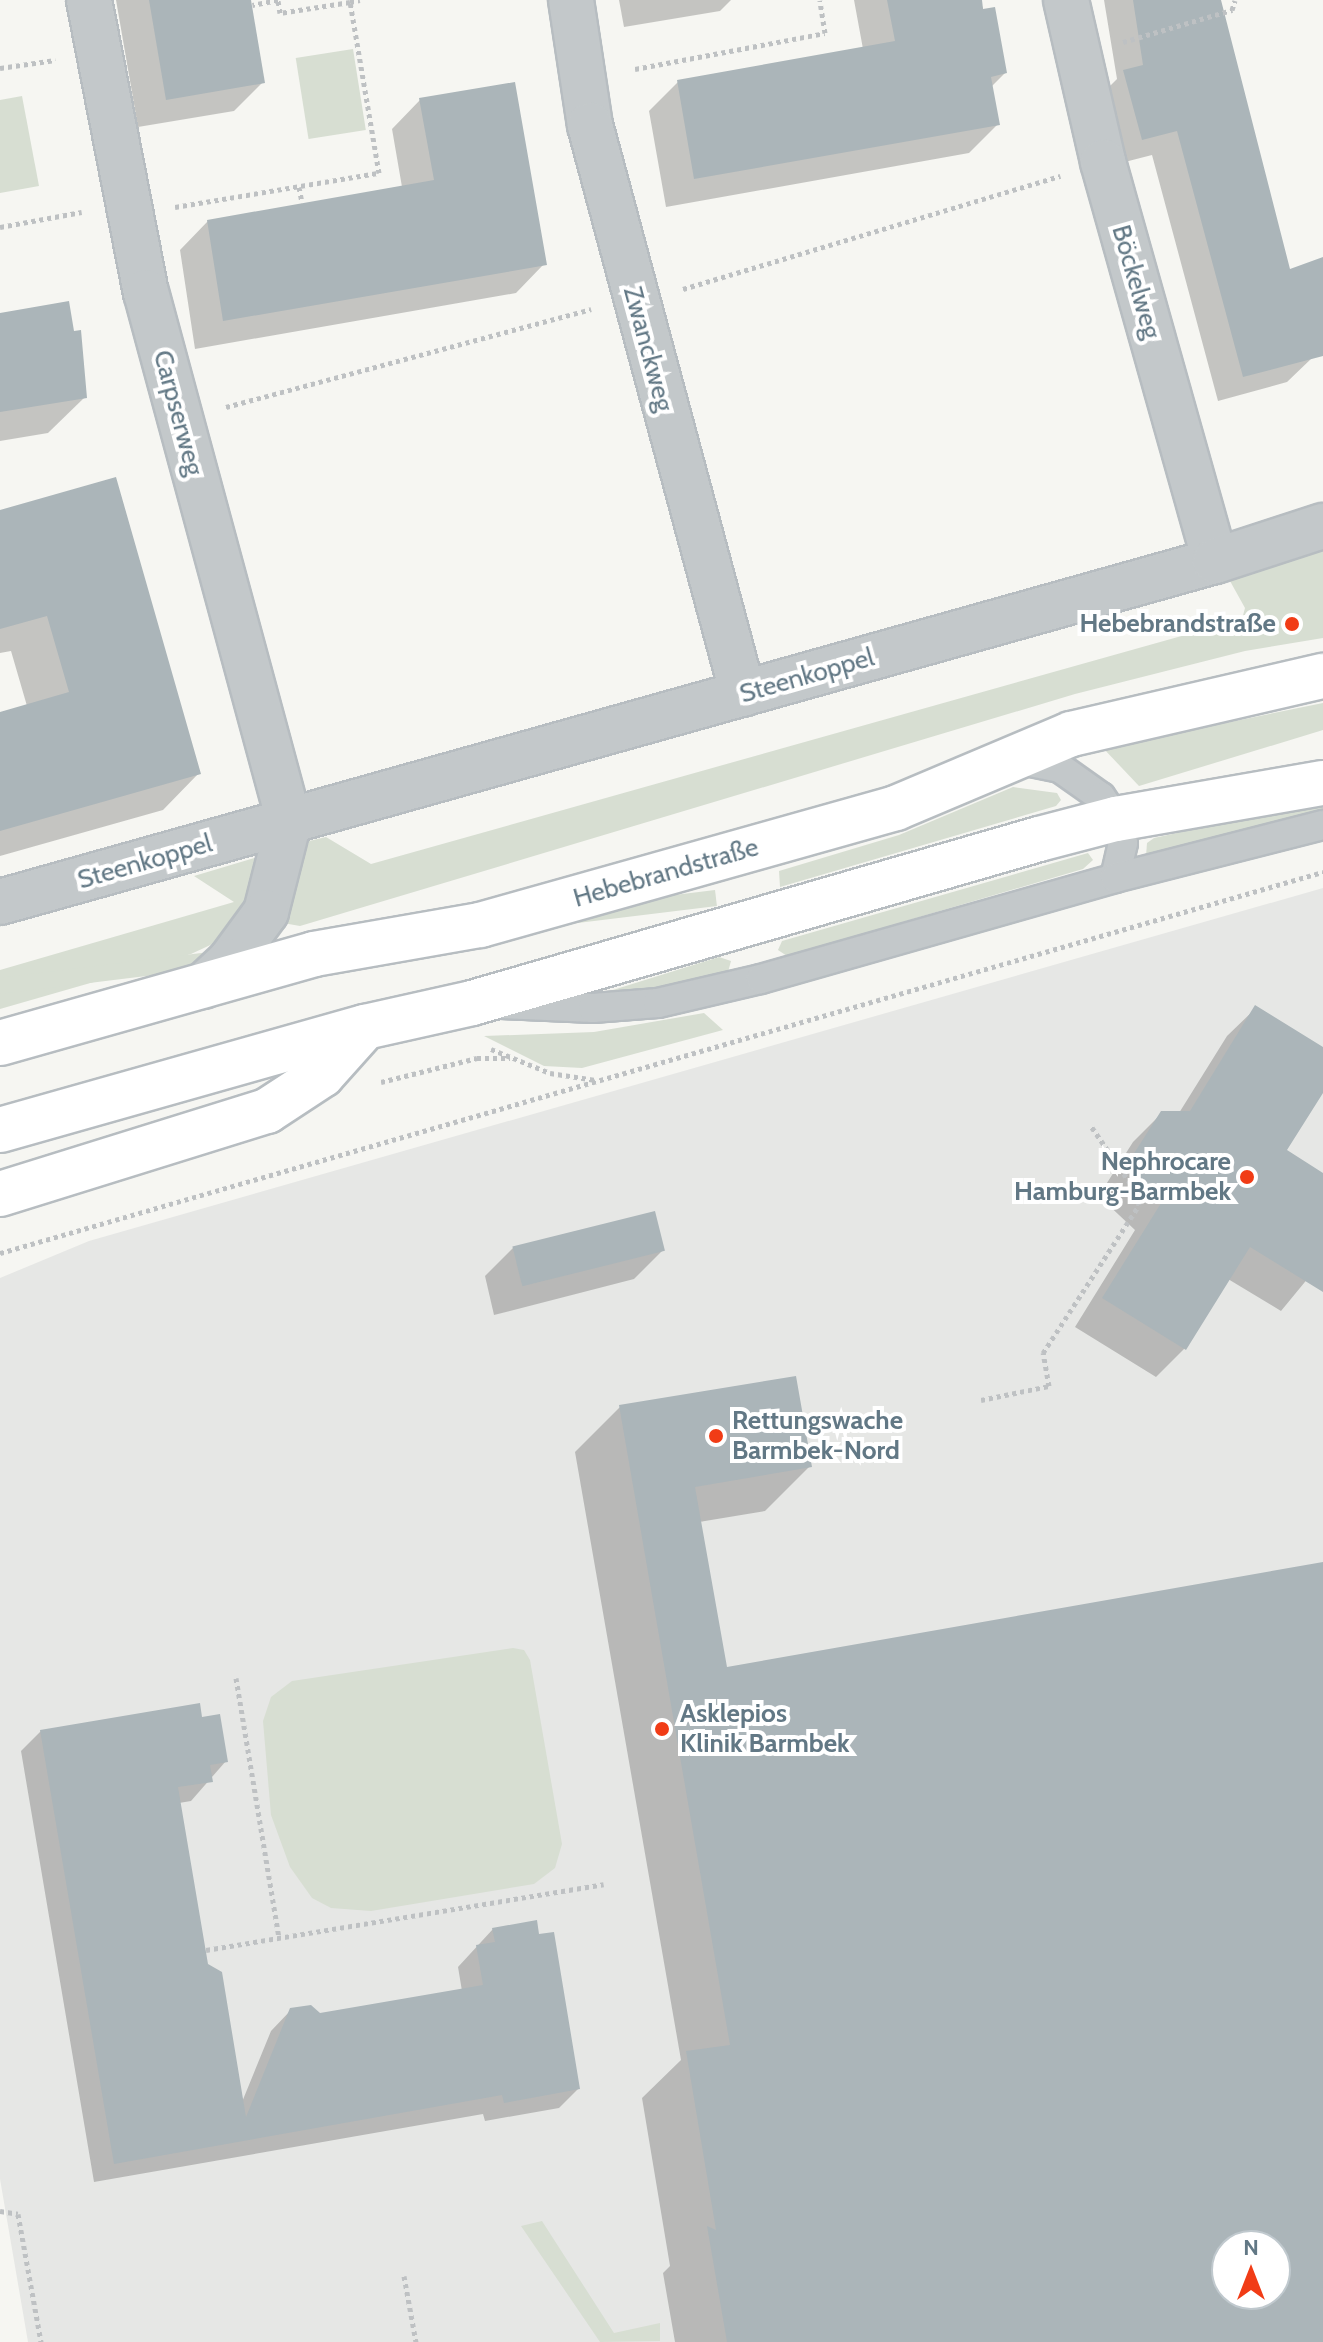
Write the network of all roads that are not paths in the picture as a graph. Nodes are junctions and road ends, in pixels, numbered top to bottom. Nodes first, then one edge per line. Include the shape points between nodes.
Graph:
1 (89, 0) edge
2 (571, 0) edge
3 (1066, 0) edge
4 (1323, 526) edge
5 (1215, 561) junction
6 (1323, 676) edge
7 (743, 694) junction
8 (1008, 758) junction
9 (1323, 783) edge
10 (1116, 819) junction
11 (289, 821) junction
12 (1323, 825) edge
13 (1115, 878) junction
14 (0, 902) edge
15 (203, 986) junction
16 (472, 1003) junction
17 (365, 1027) junction
18 (0, 1043) edge
19 (0, 1130) edge
20 (0, 1194) edge

1 - 11 street, Carpserweg via 146,292
2 - 7 street, Zwanckweg via 590,125
3 - 5 street, Böckelweg via 1103,162
4 - 5 street, Steenkoppel
5 - 7 street, Steenkoppel
6 - 8 main road, Hebebrandstraße via 1131,717
7 - 11 street, Steenkoppel
8 - 10 lane via 1073,774 1101,797
8 - 15 main road, Hebebrandstraße via 896,808 836,826 480,925 380,939
9 - 10 main road
10 - 13 lane via 1123,851
10 - 16 main road
11 - 14 street, Steenkoppel
11 - 15 street via 266,912 230,961
12 - 13 lane
13 - 16 lane via 776,975 658,1003 593,1008
15 - 18 main road, Hebebrandstraße
16 - 17 main road
17 - 19 main road
17 - 20 main road via 322,1075 267,1111

